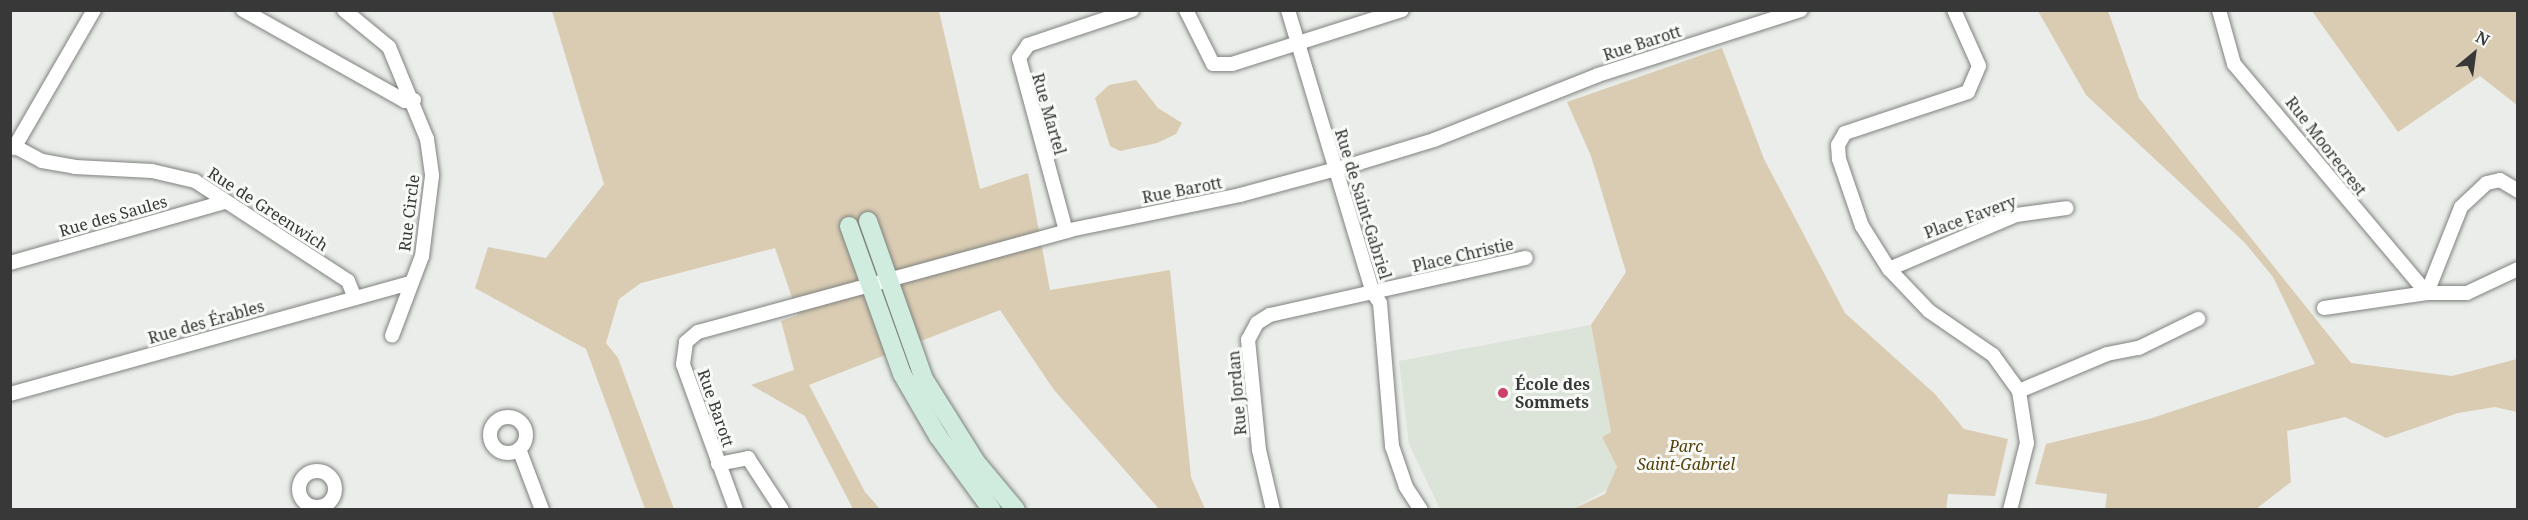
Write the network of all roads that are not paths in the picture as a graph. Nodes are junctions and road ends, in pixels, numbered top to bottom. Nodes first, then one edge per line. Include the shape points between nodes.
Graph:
1 (94, 10) edge
2 (243, 10) edge
3 (344, 10) edge
4 (1132, 10) edge
5 (1186, 10) edge
6 (1288, 10) edge
7 (1402, 10) edge
8 (1802, 10) edge
9 (2218, 10) edge
10 (1955, 13) edge
11 (1299, 43) junction
12 (414, 100) junction
13 (12, 146) edge
14 (1335, 170) junction
15 (2517, 191) edge
16 (224, 202) junction
17 (2067, 208) dead end
18 (868, 221) dead end
19 (849, 226) dead end
20 (1066, 231) junction
21 (1526, 258) dead end
22 (10, 263) edge
23 (1889, 269) junction
24 (2517, 269) edge
25 (887, 282) junction
26 (411, 283) junction
27 (869, 287) junction
28 (1373, 293) junction
29 (2427, 293) junction
30 (355, 298) junction
31 (2324, 308) dead end
32 (2198, 319) dead end
33 (392, 336) dead end
34 (2019, 391) junction
35 (10, 394) edge
36 (519, 449) dead end
37 (718, 464) junction
38 (542, 510) edge
39 (736, 510) edge
40 (782, 510) edge
41 (992, 510) edge
42 (1016, 510) edge
43 (1273, 510) edge
44 (1421, 510) edge
45 (2010, 510) edge

1 - 13 street
2 - 12 street via 405,101
3 - 12 street, Rue Circle via 389,47
4 - 20 street, Rue Martel via 1028,45 1019,58
5 - 11 street via 1213,64
6 - 11 street, Rue de Saint-Gabriel
7 - 11 street
8 - 14 street, Rue Barott via 1631,64 1434,140
9 - 29 street, Rue Moorecrest via 2234,64
10 - 23 street via 1979,66 1968,92 1845,133 1838,145 1862,226
11 - 14 street, Rue de Saint-Gabriel
12 - 26 street, Rue Circle via 432,176 422,256
13 - 16 street, Rue de Greenwich via 75,167 178,176
14 - 20 street, Rue Barott
14 - 28 street, Rue de Saint-Gabriel
15 - 29 street via 2500,180 2487,183 2461,207
16 - 22 street, Rue des Saules
16 - 30 street, Rue de Greenwich via 348,281
17 - 23 street, Place Favery via 2016,215
18 - 25 street
19 - 27 street
20 - 25 street, Rue Barott
21 - 28 street, Place Christie
23 - 34 street via 1929,311 1993,355
24 - 29 street via 2467,293
25 - 27 street, Rue Barott
25 - 42 street via 929,387 976,462
26 - 30 street, Rue des Érables
26 - 33 street, Rue Circle
27 - 37 street, Rue Barott via 698,332 686,342 683,364
27 - 41 street via 888,342 924,414
28 - 43 street, Rue Jordan via 1269,315 1248,340 1258,450
28 - 44 street, Rue de Saint-Gabriel via 1382,311 1392,446 1406,487
29 - 31 street
30 - 35 street, Rue des Érables
32 - 34 street via 2139,348 2085,362
34 - 45 street via 2027,443
36 - 38 street
37 - 39 street, Rue Barott
37 - 40 street, Rue Barott via 748,458

